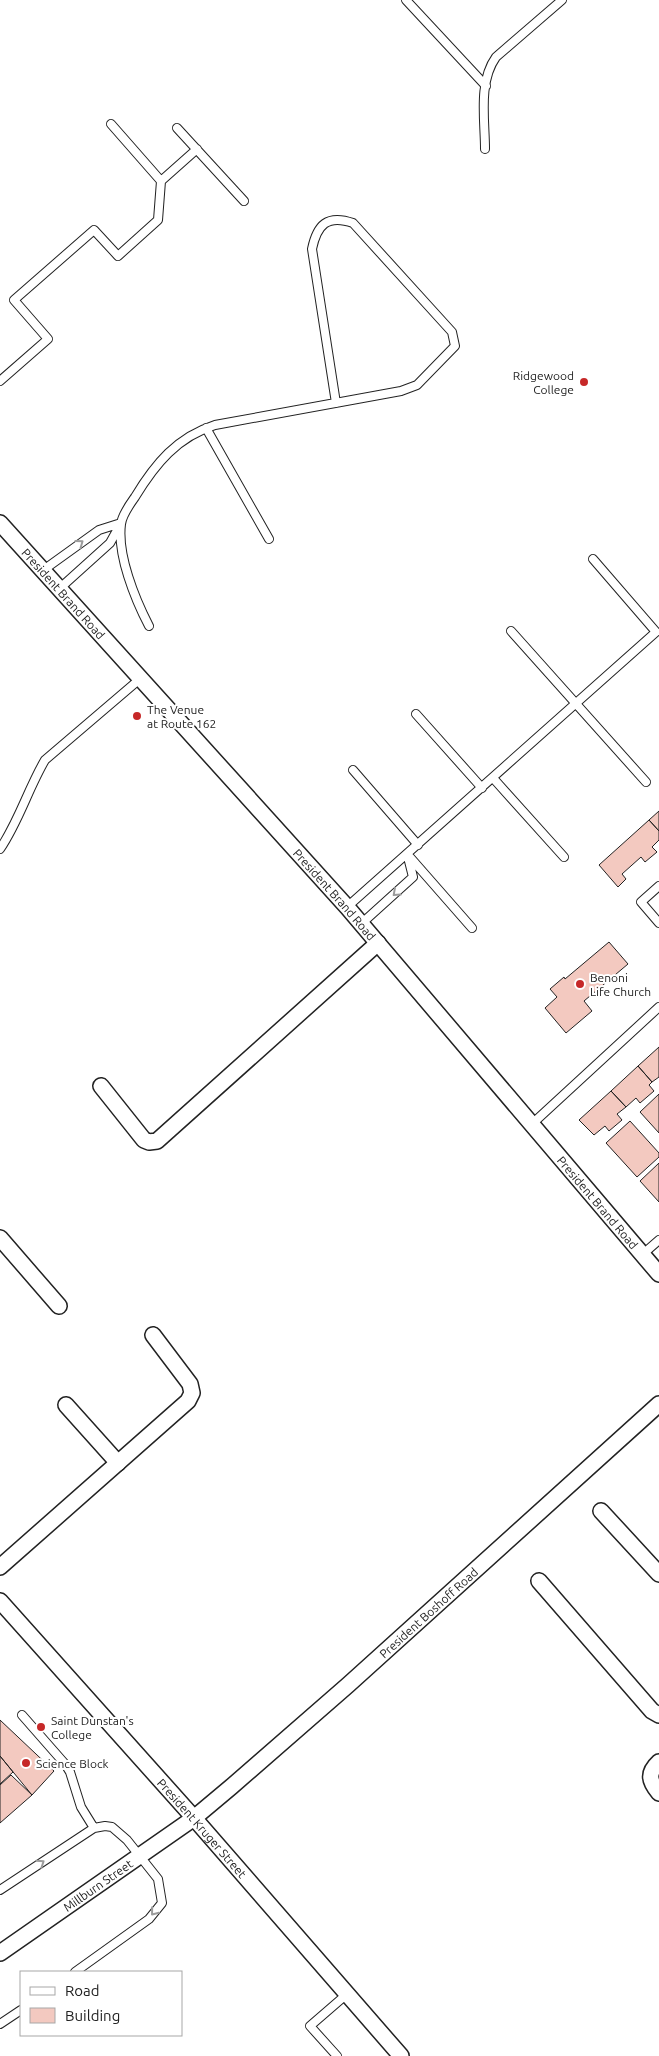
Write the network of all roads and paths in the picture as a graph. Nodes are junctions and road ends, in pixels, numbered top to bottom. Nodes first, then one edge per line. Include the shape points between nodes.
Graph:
1 (406, 0) edge
2 (562, 0) edge
3 (486, 86) junction
4 (111, 124) dead end
5 (178, 128) dead end
6 (197, 149) junction
7 (485, 149) dead end
8 (161, 181) junction
9 (244, 202) dead end
10 (0, 380) edge
11 (336, 403) junction
12 (206, 428) junction
13 (0, 523) edge
14 (121, 523) junction
15 (269, 539) dead end
16 (593, 559) dead end
17 (42, 570) junction
18 (59, 589) junction
19 (149, 626) dead end
20 (510, 631) dead end
21 (657, 633) edge
22 (141, 678) junction
23 (576, 704) junction
24 (416, 714) dead end
25 (354, 770) dead end
26 (493, 778) junction
27 (646, 782) dead end
28 (482, 788) junction
29 (418, 845) junction
30 (0, 849) edge
31 (408, 855) junction
32 (564, 857) dead end
33 (659, 886) edge
34 (347, 907) junction
35 (659, 923) edge
36 (361, 924) junction
37 (472, 928) dead end
38 (378, 943) junction
39 (659, 1007) edge
40 (101, 1086) dead end
41 (532, 1124) junction
42 (659, 1240) edge
43 (2, 1246) edge
44 (643, 1254) junction
45 (659, 1274) edge
46 (59, 1306) dead end
47 (153, 1335) dead end
48 (66, 1404) dead end
49 (659, 1404) edge
50 (118, 1463) junction
51 (601, 1510) dead end
52 (0, 1567) edge
53 (659, 1574) edge
54 (539, 1581) dead end
55 (0, 1601) edge
56 (22, 1715) dead end
57 (659, 1715) edge
58 (659, 1762) edge
59 (659, 1793) edge
60 (194, 1818) junction
61 (94, 1828) junction
62 (140, 1856) junction
63 (0, 1890) edge
64 (0, 1953) edge
65 (76, 1971) edge
66 (347, 1994) junction
67 (20, 2011) edge
68 (0, 2024) edge
69 (337, 2056) edge
70 (401, 2056) edge

1 - 3 lane
2 - 3 lane via 496,57 489,68
3 - 7 lane
4 - 8 lane
5 - 6 lane
6 - 8 lane
6 - 9 lane
8 - 10 lane via 158,220 118,256 94,230 14,300 48,339
11 - 11 lane via 312,250 319,229 330,219 352,223 452,332 455,346 417,385
11 - 12 lane
12 - 14 lane via 196,431 174,447 149,474
12 - 15 lane
13 - 17 street, President Brand Road
17 -> 14 lane via 99,530
14 - 18 lane via 110,543
14 - 19 lane via 126,569 135,600
16 - 21 lane
17 - 18 street, President Brand Road
18 - 22 street, President Brand Road
20 - 23 lane
21 - 23 lane
22 - 30 lane via 45,760 12,832
22 - 34 street, President Brand Road
23 - 26 lane
23 - 27 lane
24 - 28 lane
25 - 29 lane
26 - 28 lane
26 - 32 lane
28 - 29 lane
29 - 31 lane
31 - 34 lane
31 -> 36 lane via 413,877
31 - 37 lane
33 - 35 lane via 641,902
34 - 36 street, President Brand Road
36 - 38 street, President Brand Road
38 - 40 street via 157,1141 144,1140
38 - 41 street, President Brand Road
39 - 41 lane
41 - 44 street, President Brand Road
42 - 44 lane
43 - 46 street
44 - 45 street, President Brand Road
47 - 50 street via 190,1384 192,1393 184,1405
48 - 50 street
49 - 60 street, President Boshoff Road via 312,1718
50 - 52 street
51 - 53 street
54 - 57 street via 652,1711
55 - 60 street, President Kruger Street
56 - 61 lane via 65,1764 81,1807
58 - 59 street via 652,1768 651,1776 652,1785
60 - 62 street, Millburn Street
60 - 66 street, President Kruger Street
61 - 62 lane via 105,1826 119,1831
63 -> 61 lane
62 - 64 street, Millburn Street
62 -> 65 lane via 158,1879 162,1903 149,1919
66 - 69 lane via 310,2026
66 - 70 street, President Kruger Street
67 - 68 lane

